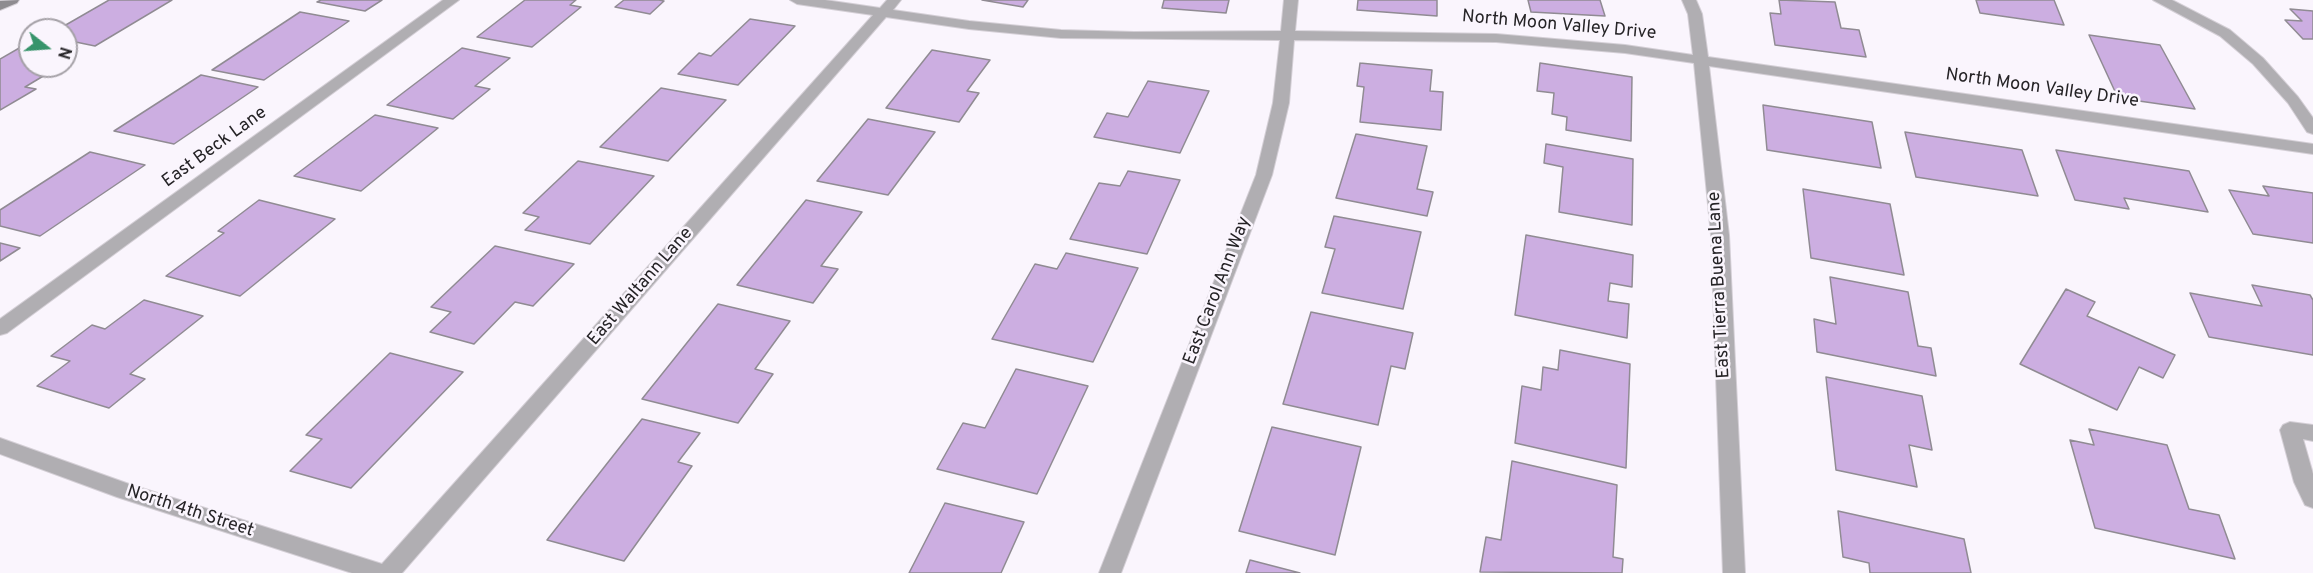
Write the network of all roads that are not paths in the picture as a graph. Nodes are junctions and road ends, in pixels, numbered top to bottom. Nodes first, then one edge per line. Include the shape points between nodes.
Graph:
1 (12, 0) edge
2 (452, 0) edge
3 (797, 0) edge
4 (1291, 0) edge
5 (1689, 0) edge
6 (2160, 0) edge
7 (0, 6) edge
8 (888, 7) edge
9 (1288, 36) junction
10 (1701, 59) junction
11 (2313, 129) edge
12 (2313, 149) edge
13 (0, 328) edge
14 (2313, 433) edge
15 (0, 446) edge
16 (2313, 499) edge
17 (382, 573) edge
18 (388, 573) edge
19 (1110, 573) edge
20 (1734, 573) edge

1 - 7 street
2 - 13 street, East Beck Lane
3 - 8 street, North Moon Valley Drive
4 - 9 street, East Carol Ann Way
5 - 10 street, East Tierra Buena Lane via 1695,14
6 - 11 street via 2204,21 2258,61
8 - 9 street, North Moon Valley Drive via 969,26 1060,34
8 - 18 street, East Waltann Lane
9 - 10 street, North Moon Valley Drive via 1496,38
9 - 19 street, East Carol Ann Way via 1281,103 1264,174
10 - 12 street, North Moon Valley Drive
10 - 20 street, East Tierra Buena Lane via 1720,235
14 - 16 street via 2290,430
15 - 17 street, North 4th Street via 124,491

